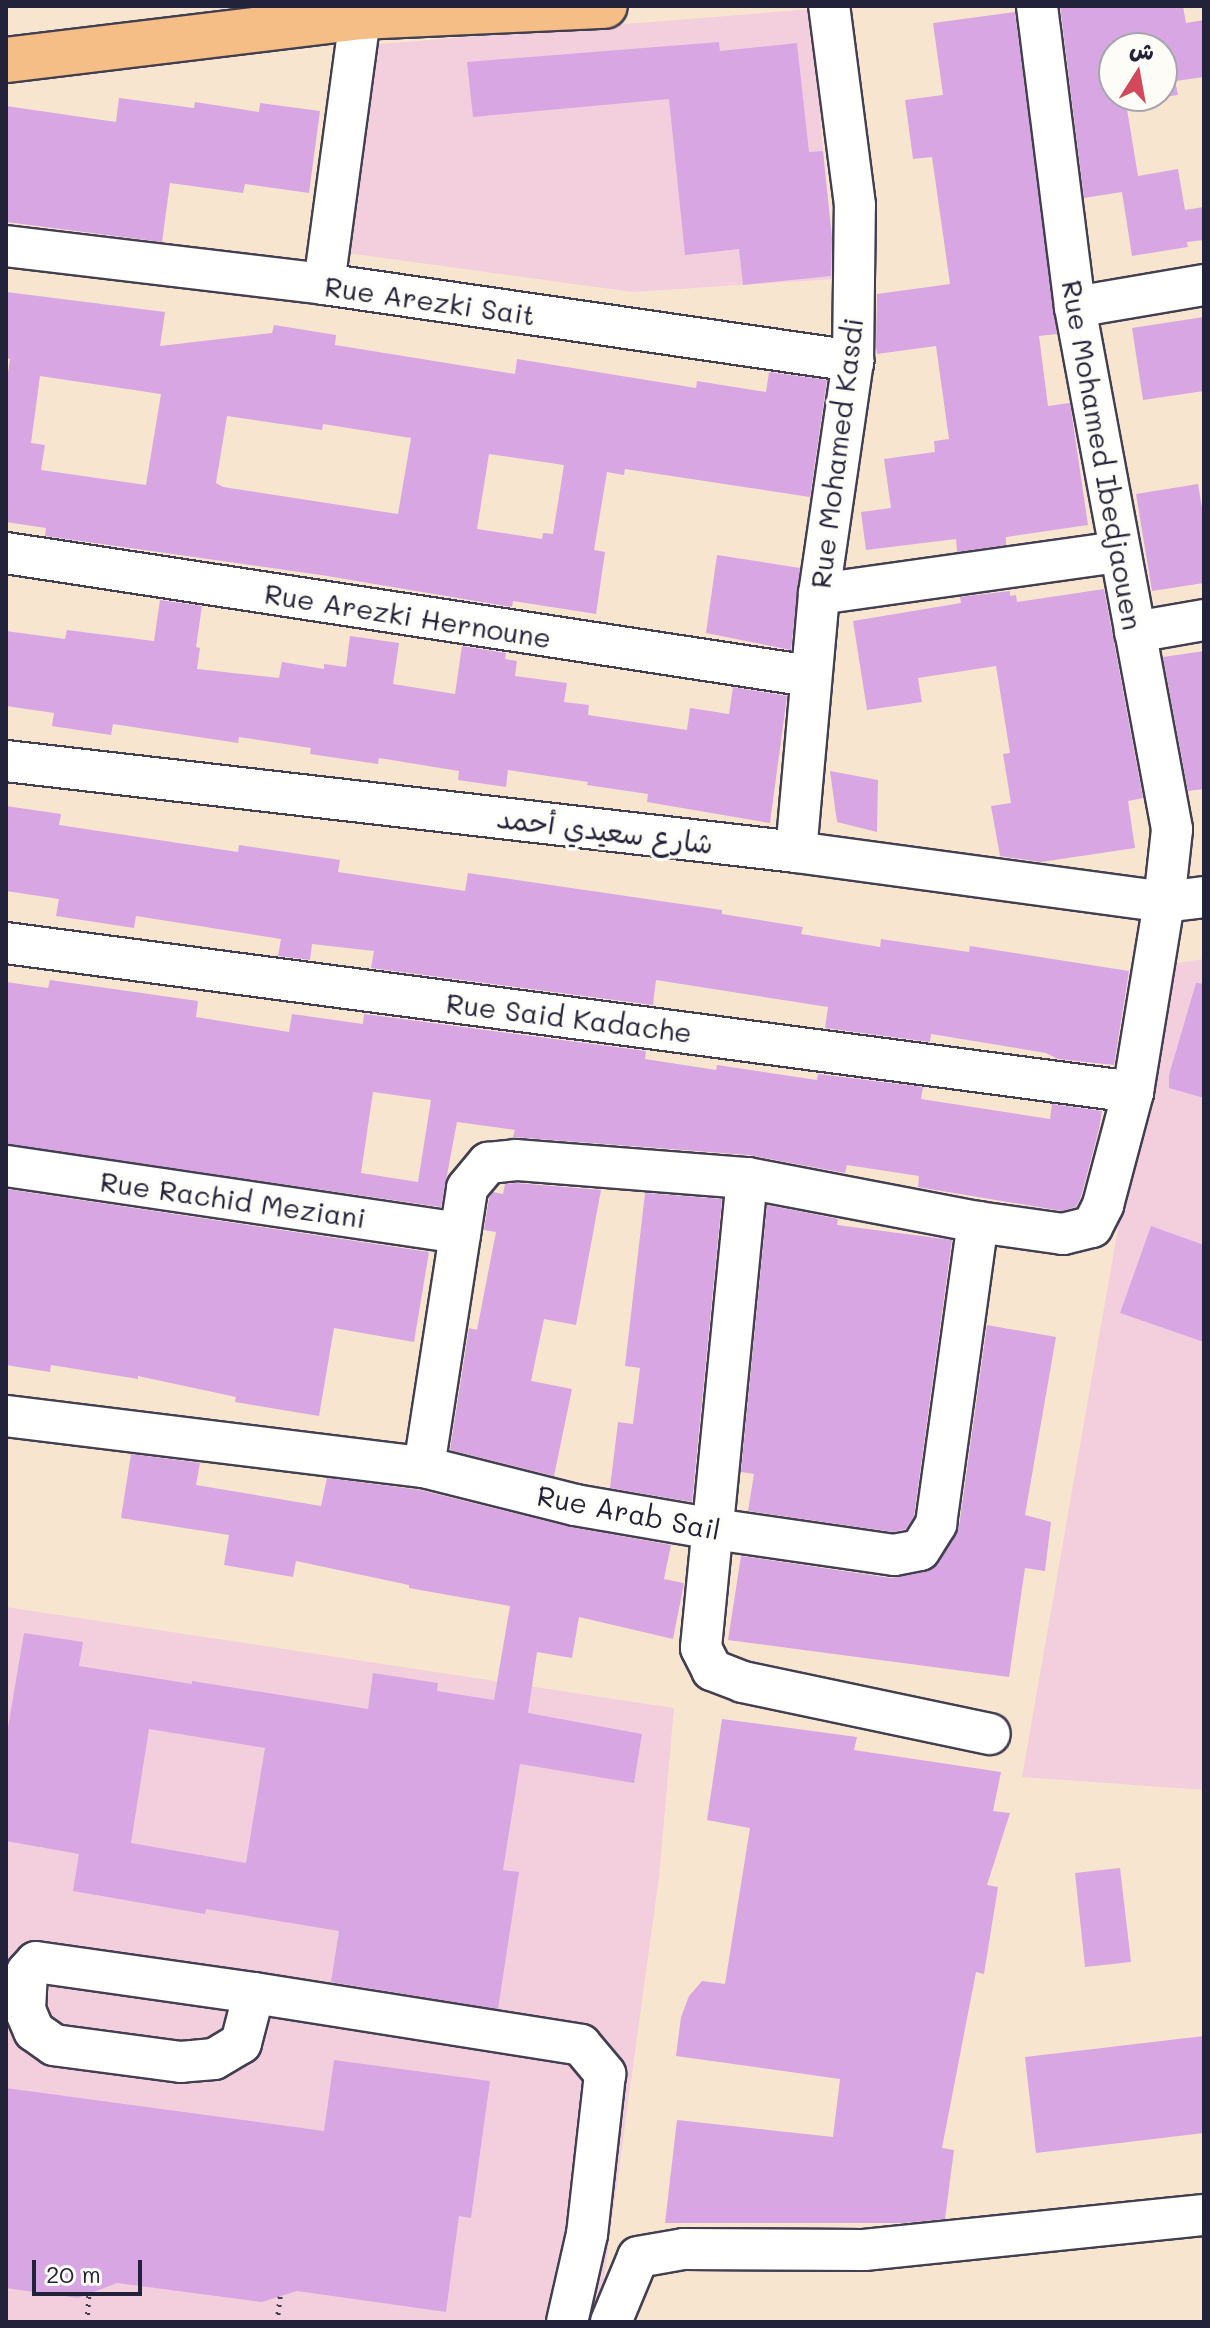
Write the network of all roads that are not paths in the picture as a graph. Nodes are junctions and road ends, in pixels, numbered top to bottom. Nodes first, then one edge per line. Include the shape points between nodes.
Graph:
1 (605, 6) edge
2 (829, 6) edge
3 (1037, 6) edge
4 (360, 17) junction
5 (6, 60) edge
6 (6, 246) edge
7 (324, 284) junction
8 (1204, 285) edge
9 (1075, 307) junction
10 (853, 361) junction
11 (1119, 552) junction
12 (6, 553) edge
13 (819, 594) junction
14 (1204, 620) edge
15 (1135, 632) junction
16 (810, 676) junction
17 (6, 761) edge
18 (1188, 827) edge
19 (796, 852) junction
20 (1204, 897) edge
21 (1164, 902) junction
22 (6, 943) edge
23 (1133, 1092) junction
24 (6, 1166) edge
25 (747, 1178) junction
26 (978, 1222) junction
27 (460, 1233) junction
28 (6, 1416) edge
29 (424, 1467) junction
30 (714, 1529) junction
31 (990, 1734) dead end
32 (254, 1993) junction
33 (1204, 2215) edge
34 (567, 2322) edge
35 (611, 2322) edge

1 - 4 main road
2 - 10 street, Rue Mohamed Kasdi via 855,205
3 - 9 street, Rue Mohamed Ibedjaouen
4 - 5 main road
4 - 7 street
6 - 7 street, Rue Arezki Sait
7 - 10 street, Rue Arezki Sait
8 - 9 street
9 - 11 street, Rue Mohamed Ibedjaouen
10 - 13 street, Rue Mohamed Kasdi
11 - 13 street
11 - 15 street, Rue Mohamed Ibedjaouen
12 - 16 street, Rue Arezki Hernoune
13 - 16 street, Rue Mohamed Kasdi
14 - 15 street
15 - 18 street, Rue Mohamed Ibedjaouen
16 - 19 street, Rue Mohamed Kasdi
17 - 19 street, شارع سعيدي أحمد
18 - 21 street, Rue Mohamed Ibedjaouen
19 - 21 street, شارع سعيدي أحمد
20 - 21 street, شارع سعيدي أحمد
21 - 23 street, Rue Mohamed Ibedjaouen
22 - 23 street, Rue Said Kadache
23 - 26 street, Rue Mohamed Ibedjaouen via 1103,1205 1092,1227 1063,1234
24 - 27 street, Rue Rachid Meziani
25 - 26 street
25 - 27 street via 516,1160 488,1163 467,1188
25 - 30 street
26 - 30 street, Rue Arab Sail via 936,1524 920,1550 894,1555
27 - 29 street
28 - 29 street, Rue Arab Sail
29 - 30 street, Rue Arab Sail via 575,1505
30 - 31 street via 701,1648 712,1670 743,1682
32 - 32 street via 36,1962 27,1972 25,2010 34,2031 54,2045 181,2062 214,2059 241,2043
32 - 34 street via 581,2045 605,2074 587,2234
33 - 35 street via 864,2250 684,2249 638,2257

